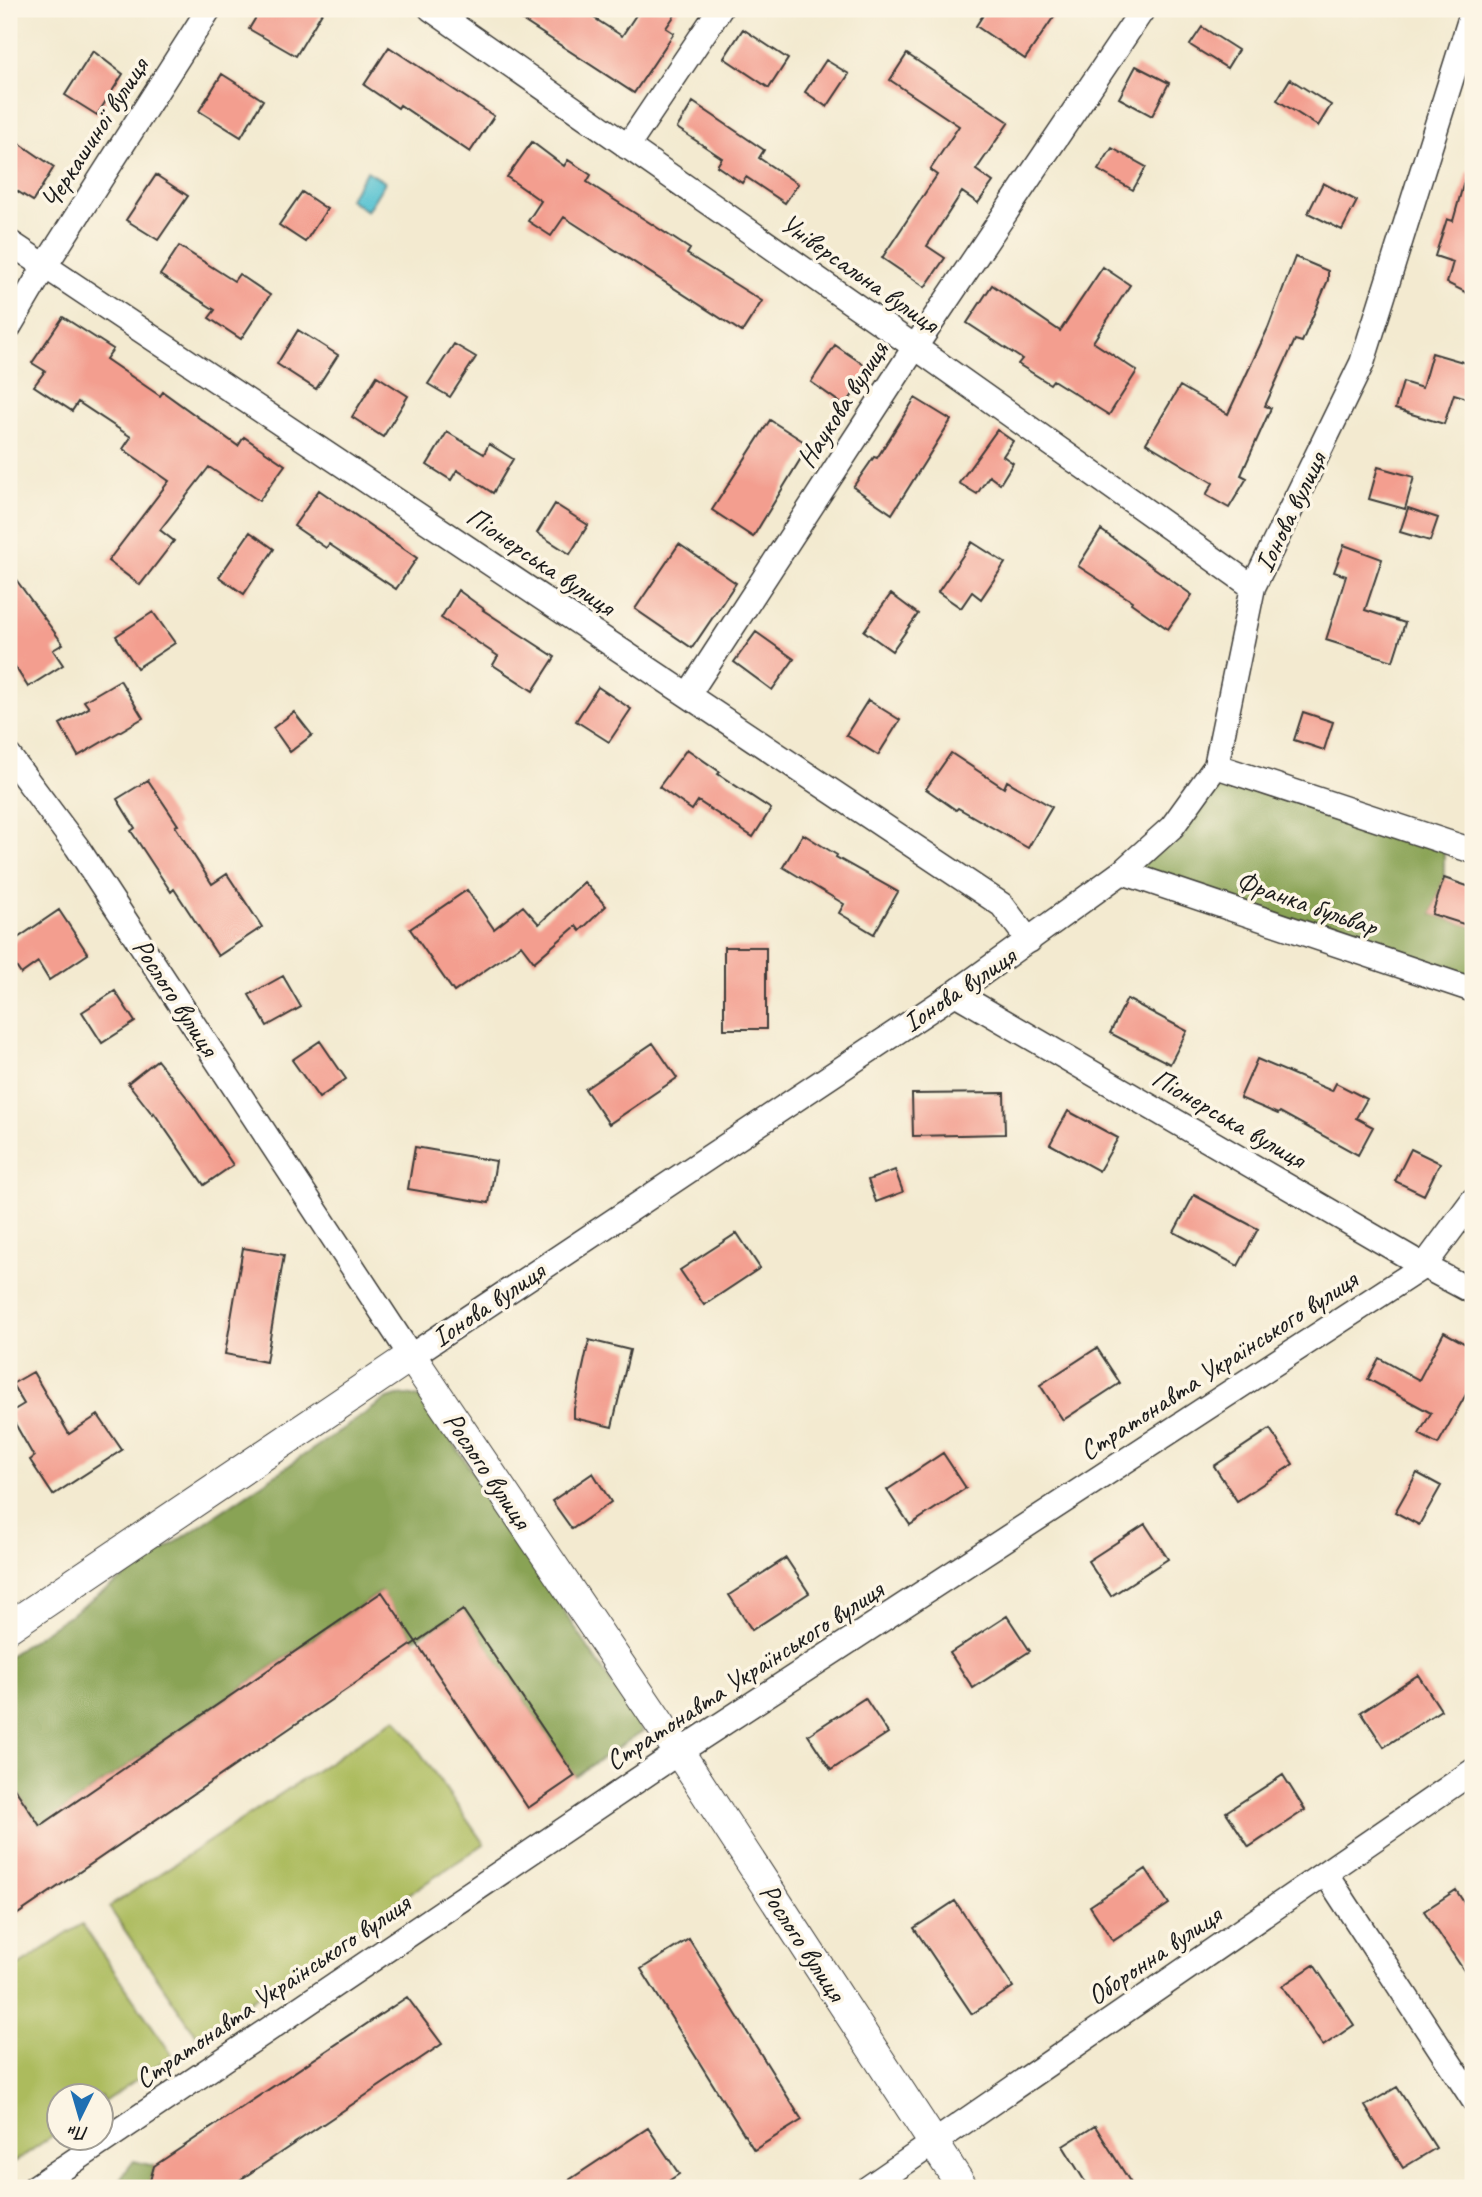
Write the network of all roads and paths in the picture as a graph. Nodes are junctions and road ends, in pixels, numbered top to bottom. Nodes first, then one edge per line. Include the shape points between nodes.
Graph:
1 (209, 9) edge
2 (431, 9) edge
3 (720, 9) edge
4 (1143, 9) edge
5 (1473, 10) edge
6 (627, 148) junction
7 (9, 242) edge
8 (44, 266) junction
9 (9, 327) edge
10 (915, 347) junction
11 (1253, 587) junction
12 (688, 695) junction
13 (9, 756) edge
14 (1216, 766) junction
15 (1473, 851) edge
16 (1122, 872) junction
17 (1029, 941) junction
18 (1473, 990) edge
19 (955, 993) junction
20 (1473, 1200) edge
21 (1424, 1266) junction
22 (1473, 1292) edge
23 (411, 1356) junction
24 (9, 1627) edge
25 (679, 1752) junction
26 (1473, 1770) edge
27 (1326, 1874) junction
28 (1473, 2099) edge
29 (933, 2143) junction
30 (34, 2188) edge
31 (868, 2188) edge
32 (963, 2188) edge

1 - 8 street, Черкашиної вулиця
2 - 6 street, Універсальна вулиця
3 - 6 street
4 - 10 street, Наукова вулиця
5 - 11 street, Іонова вулиця via 1362,363
6 - 10 street, Універсальна вулиця
7 - 8 street, Піонерська вулиця
8 - 9 street, Черкашиної вулиця
8 - 12 street, Піонерська вулиця
10 - 11 street, Універсальна вулиця
10 - 12 street, Наукова вулиця
11 - 14 street, Іонова вулиця
12 - 17 street, Піонерська вулиця via 1002,905
13 - 23 street, Рослого вулиця via 77,847
14 - 15 street
14 - 16 street, Іонова вулиця via 1172,827
16 - 17 street, Іонова вулиця
16 - 18 street, Франка бульвар
17 - 19 street, Іонова вулиця
19 - 21 street, Піонерська вулиця
19 - 23 street, Іонова вулиця
20 - 21 street, Стратонавта Українського вулиця
21 - 22 street, Піонерська вулиця
21 - 25 street, Стратонавта Українського вулиця
23 - 24 street, Іонова вулиця
23 - 25 street, Рослого вулиця
25 - 29 street, Рослого вулиця
25 - 30 street, Стратонавта Українського вулиця
26 - 27 street, Оборонна вулиця
27 - 28 street
27 - 29 street, Оборонна вулиця
29 - 31 street, Оборонна вулиця
29 - 32 street, Рослого вулиця

